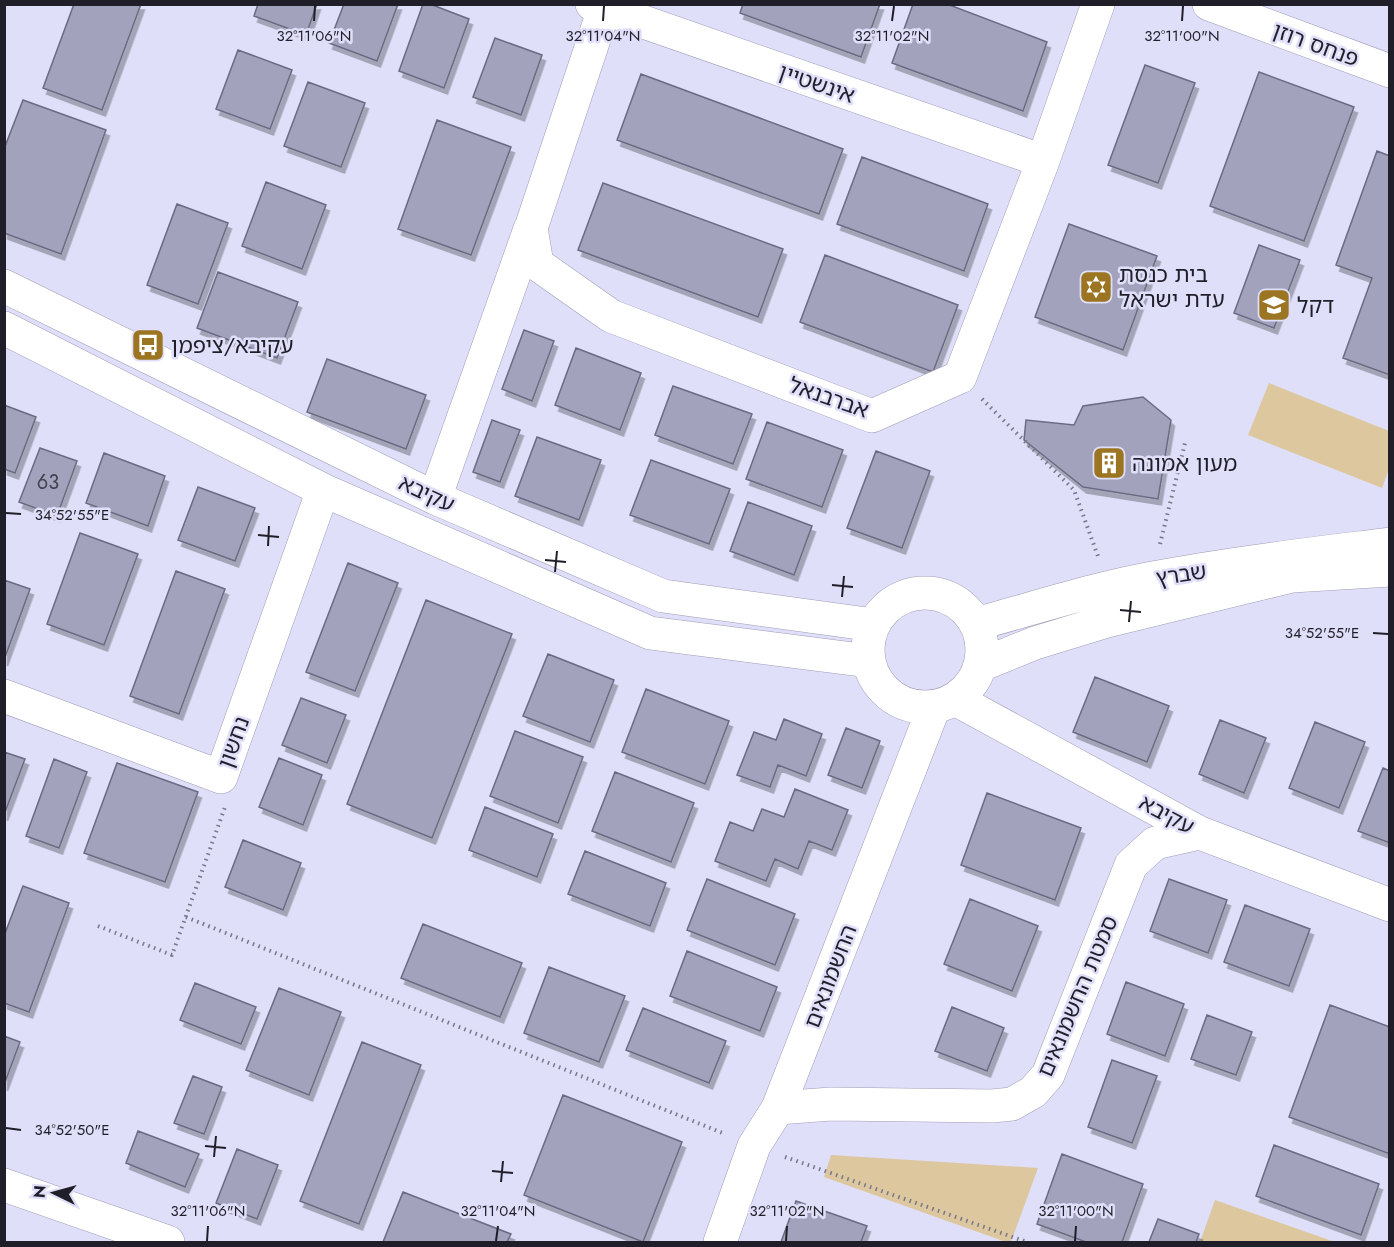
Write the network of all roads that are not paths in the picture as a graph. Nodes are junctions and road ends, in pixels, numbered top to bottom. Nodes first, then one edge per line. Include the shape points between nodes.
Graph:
1 (1098, 4) edge
2 (1209, 4) edge
3 (598, 7) edge
4 (1389, 72) edge
5 (1043, 161) junction
6 (531, 228) junction
7 (4, 286) edge
8 (4, 328) edge
9 (323, 490) junction
10 (435, 498) junction
11 (1389, 544) edge
12 (1389, 570) edge
13 (976, 624) junction
14 (874, 625) junction
15 (869, 661) junction
16 (981, 665) junction
17 (4, 696) edge
18 (945, 703) junction
19 (1200, 832) junction
20 (1389, 905) edge
21 (778, 1108) junction
22 (4, 1185) edge
23 (168, 1242) edge
24 (720, 1242) edge

1 - 5 street
2 - 4 street, פנחס רוזן
3 - 5 street, אינשטיין
3 - 6 street, אברבנאל
5 - 6 street, אברבנאל via 960,377 872,416 611,316 537,264
6 - 10 street, אברבנאל
7 - 10 street, עקיבא
8 - 9 street, עקיבא
9 - 15 street, עקיבא via 650,633
9 - 17 street, נחשון via 221,777
10 - 14 street, עקיבא via 663,596
11 - 13 street, שברץ via 1152,578
12 - 16 street, שברץ via 1292,576 1107,621
13 - 14 street via 963,607 946,596 925,593 904,597 886,608
13 - 16 street via 981,638
14 - 15 street
15 - 18 street via 877,681 892,697 913,706
16 - 18 street via 967,690
18 - 19 street, עקיבא
18 - 21 street, החשמונאים
19 - 20 street, עקיבא
19 - 21 street, סמטת החשמונאים via 1155,843 1131,865 1048,1075 1033,1092 1012,1104 992,1106 831,1104
21 - 24 street, החשמונאים via 754,1146
22 - 23 street

